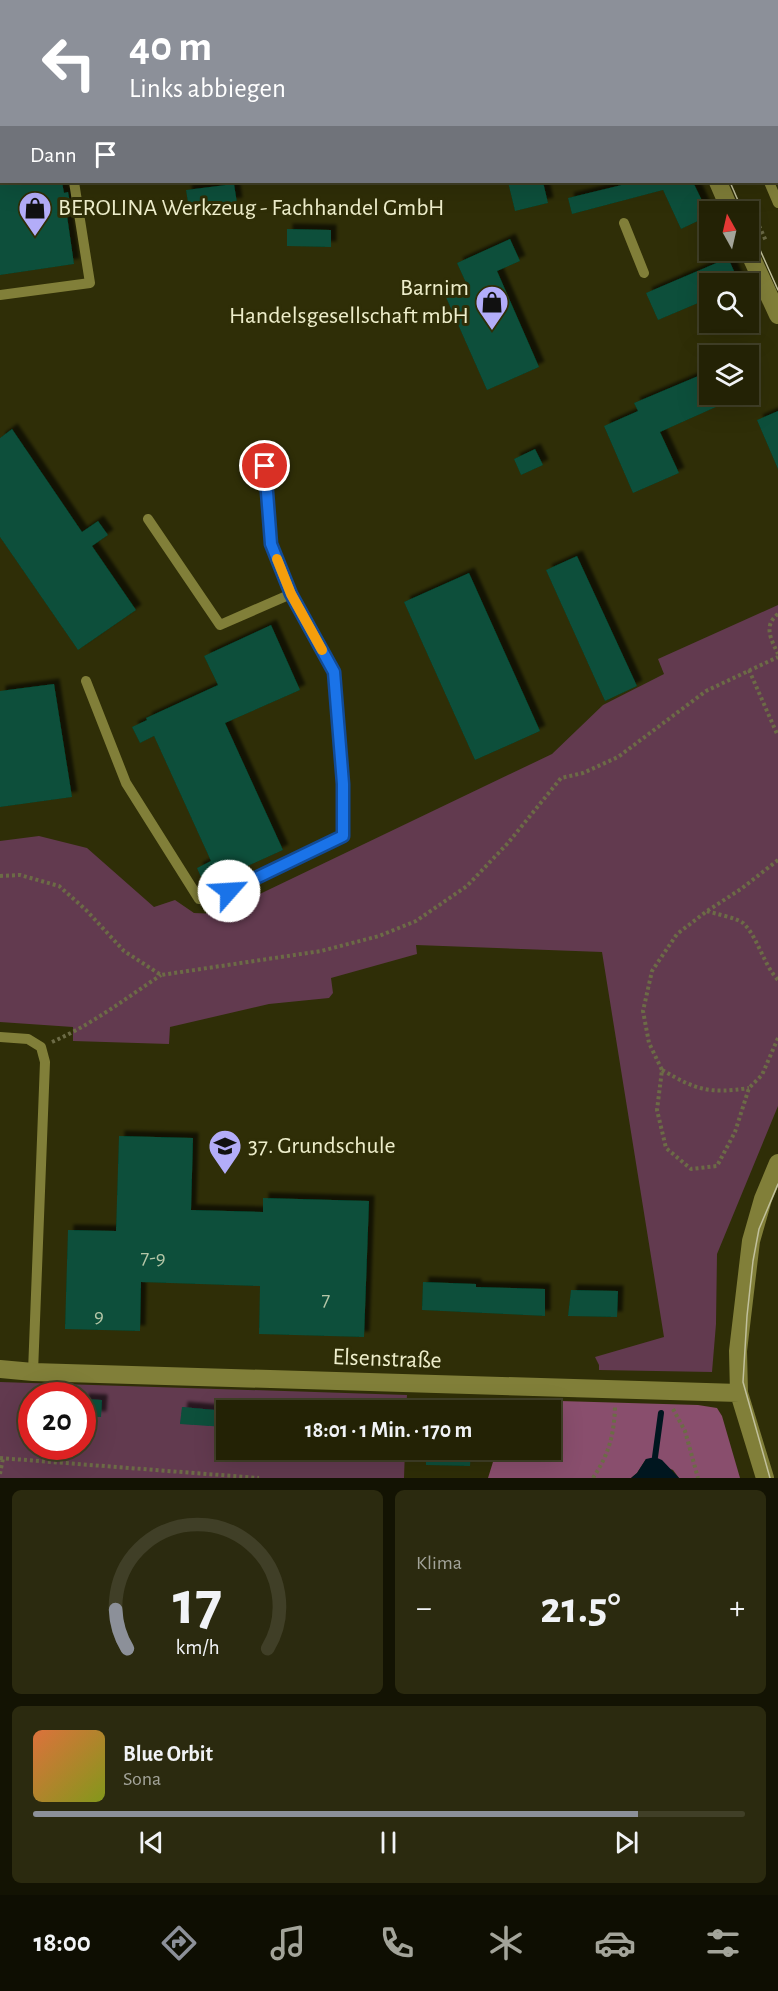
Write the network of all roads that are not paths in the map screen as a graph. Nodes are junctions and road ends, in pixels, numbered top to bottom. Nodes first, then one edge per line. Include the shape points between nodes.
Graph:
1 (74, 183) edge
2 (718, 183) edge
3 (769, 183) edge
4 (726, 201) edge
5 (778, 203) edge
6 (624, 223) dead end
7 (753, 261) edge
8 (644, 273) dead end
9 (0, 295) edge
10 (778, 315) edge
11 (265, 466) dead end
12 (148, 519) dead end
13 (291, 594) junction
14 (86, 681) dead end
15 (0, 1037) edge
16 (778, 1163) edge
17 (0, 1369) edge
18 (33, 1372) junction
19 (740, 1393) junction
20 (765, 1478) edge

1 - 9 lane via 90,283
2 - 4 street
3 - 5 lane
6 - 8 lane
7 - 10 street
11 - 13 lane via 271,544
12 - 13 lane via 220,625
13 - 14 lane via 334,672 343,836 229,891 199,899 126,783
15 - 18 lane via 28,1039 41,1047 45,1062
16 - 19 street via 751,1241 738,1351
17 - 18 street, Elsenstraße
18 - 19 street, Elsenstraße
19 - 20 street

